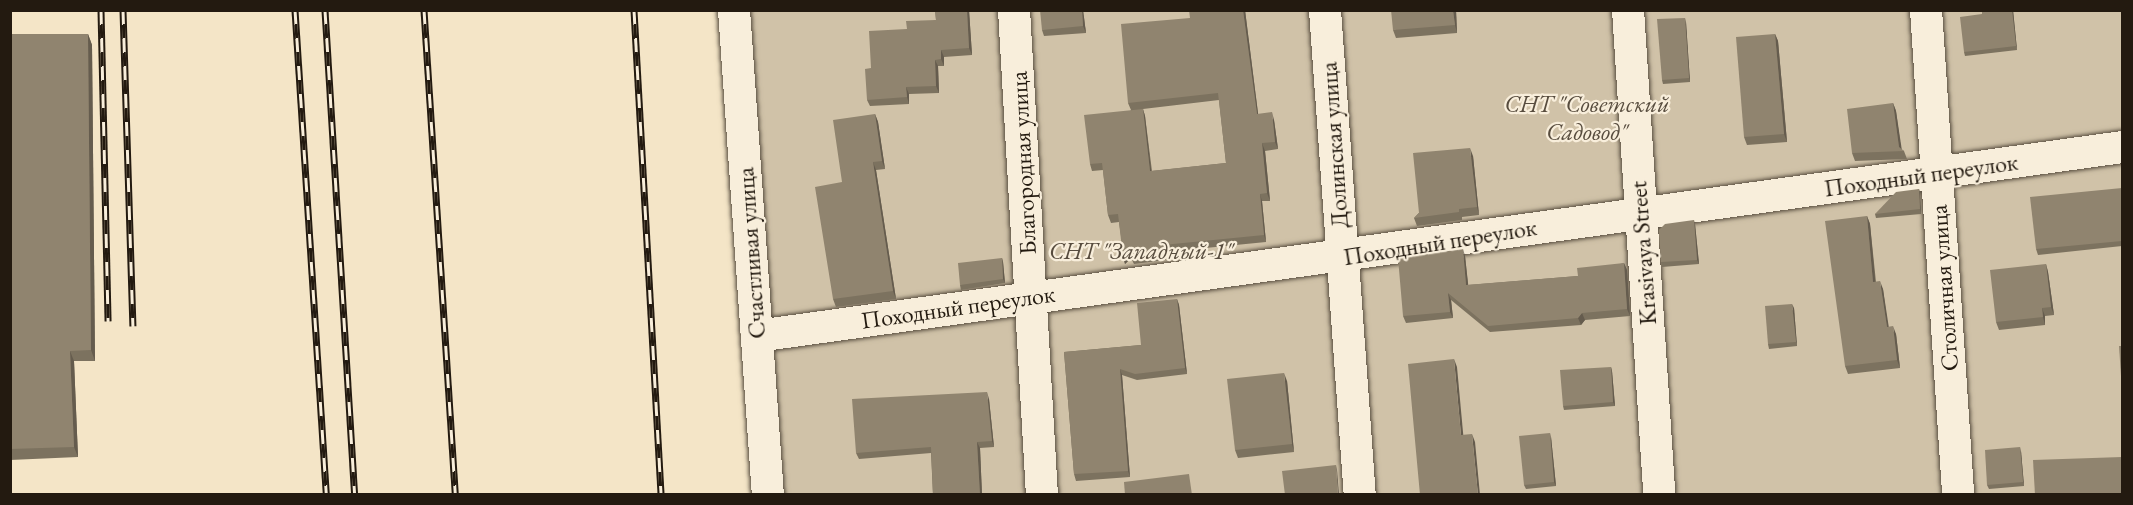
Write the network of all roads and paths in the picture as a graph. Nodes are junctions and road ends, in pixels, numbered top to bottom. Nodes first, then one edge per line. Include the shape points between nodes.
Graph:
1 (734, 10) edge
2 (1014, 10) edge
3 (1325, 10) edge
4 (1628, 10) edge
5 (1926, 10) edge
6 (2122, 147) edge
7 (1936, 174) junction
8 (1640, 212) junction
9 (1341, 257) junction
10 (1031, 296) junction
11 (757, 336) junction
12 (768, 495) edge
13 (1042, 495) edge
14 (1360, 495) edge
15 (1659, 495) edge
16 (1958, 495) edge

1 - 11 street, Счастливая улица
2 - 10 street, Благородная улица
3 - 9 street, Долинская улица
4 - 8 street, Krasivaya Street
5 - 7 street, Столичная улица
6 - 7 street, Походный переулок
7 - 8 street, Походный переулок
7 - 16 street, Столичная улица
8 - 9 street, Походный переулок
8 - 15 street, Krasivaya Street
9 - 10 street, Походный переулок
9 - 14 street, Долинская улица
10 - 11 street, Походный переулок
10 - 13 street, Благородная улица
11 - 12 street, Счастливая улица

